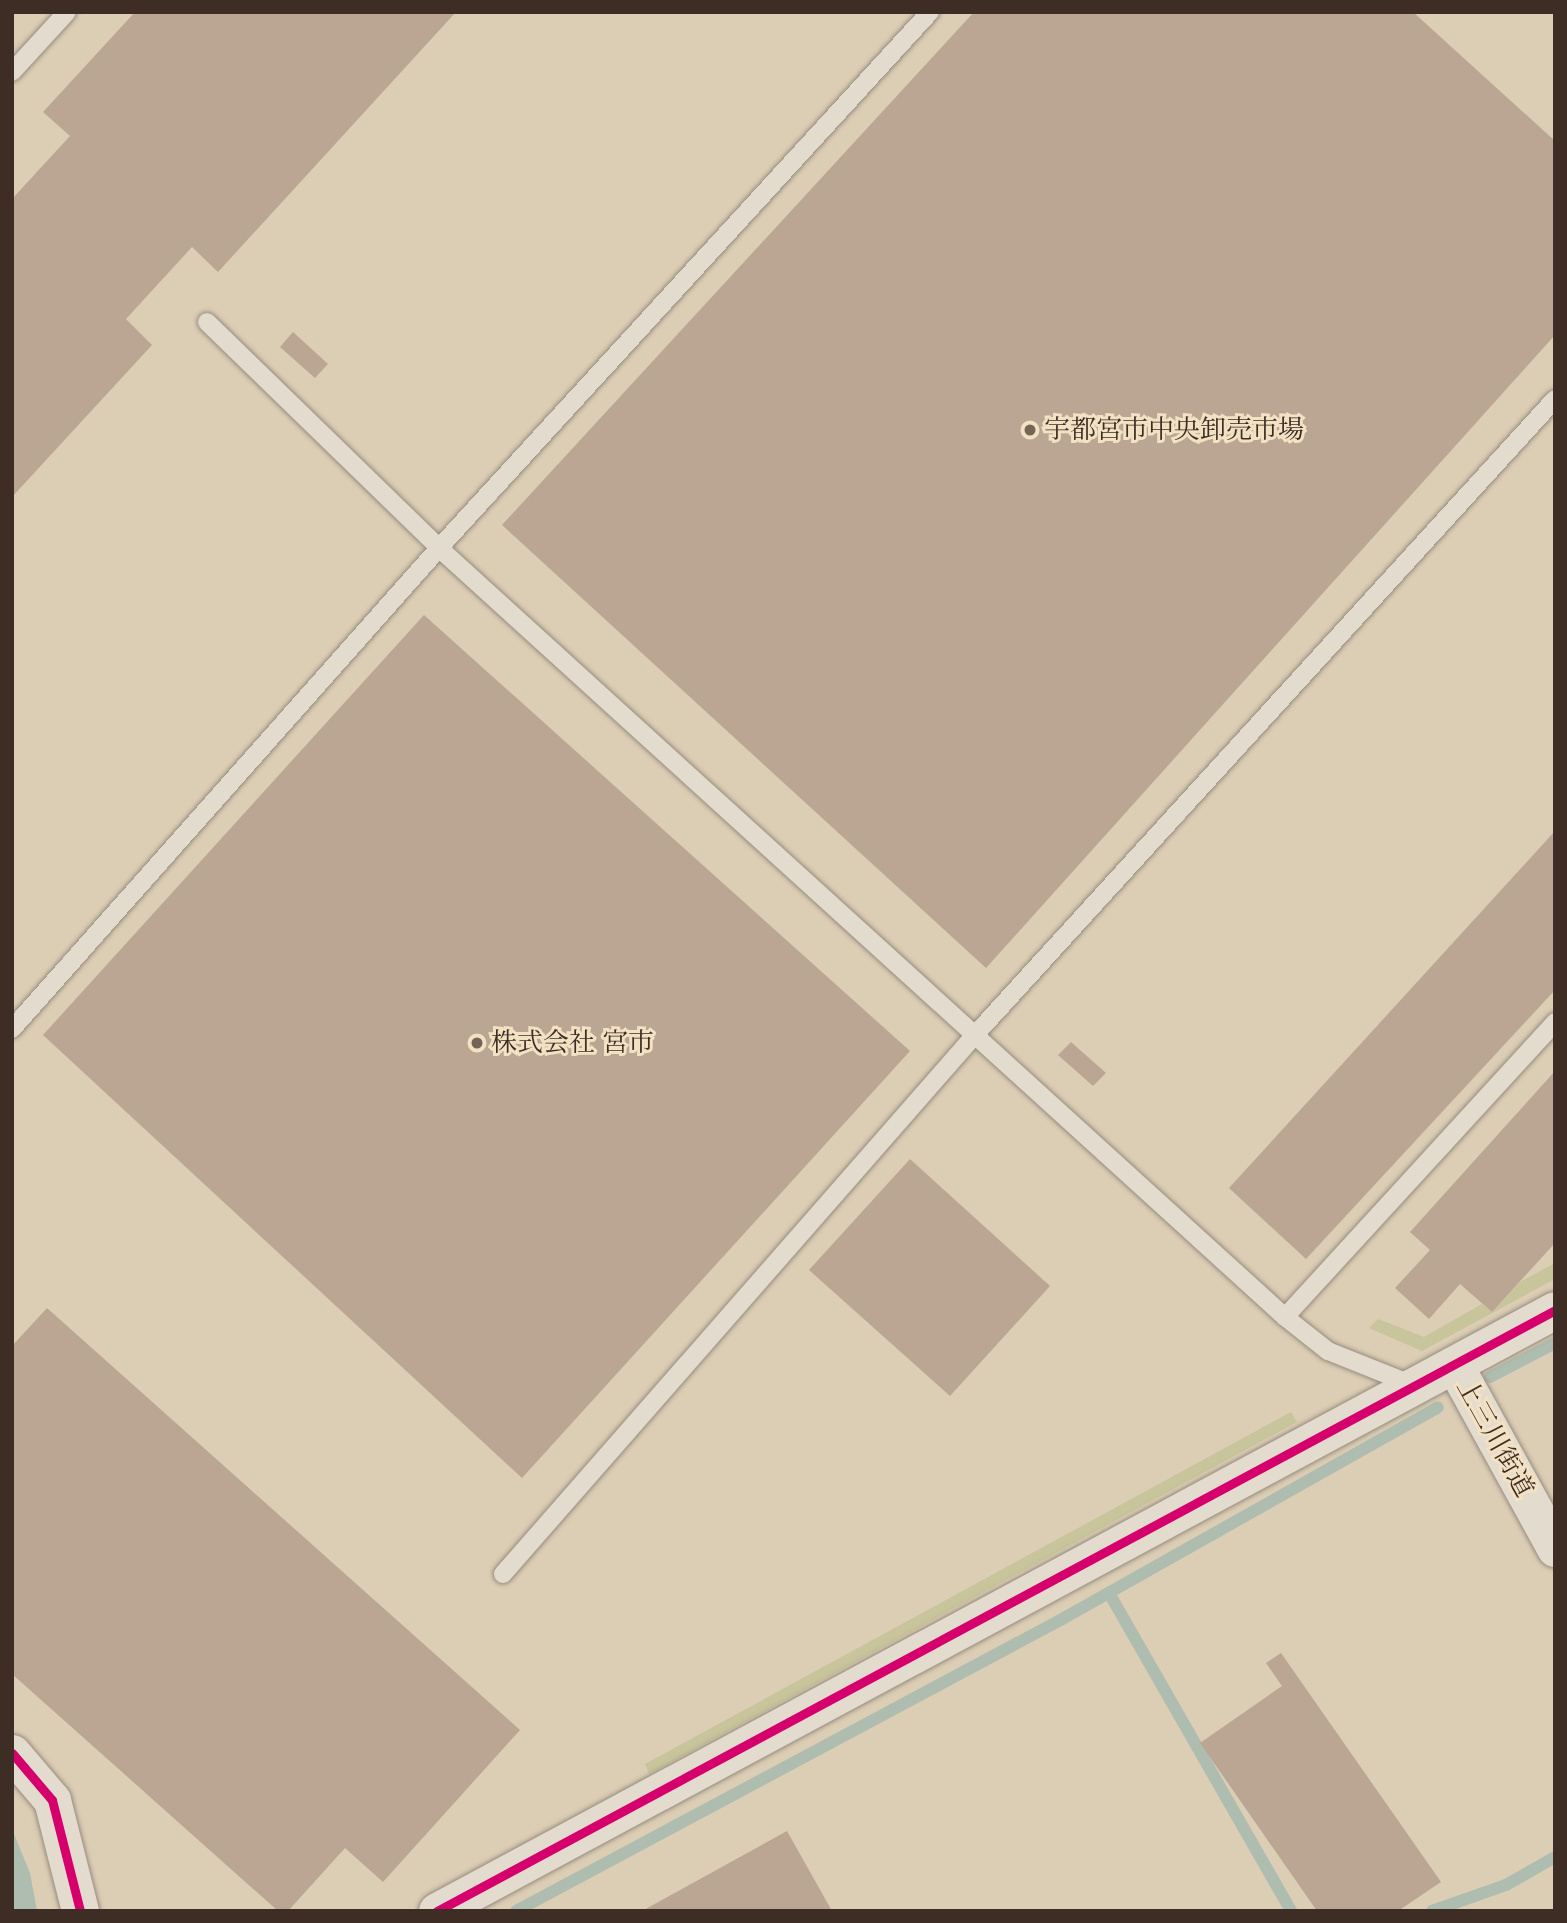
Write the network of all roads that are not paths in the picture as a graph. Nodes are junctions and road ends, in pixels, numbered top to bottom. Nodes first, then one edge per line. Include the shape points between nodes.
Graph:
1 (67, 12) edge
2 (930, 12) edge
3 (12, 72) edge
4 (207, 322) dead end
5 (1555, 398) edge
6 (439, 548) junction
7 (1555, 1021) edge
8 (12, 1029) edge
9 (974, 1036) junction
10 (1555, 1310) edge
11 (1285, 1317) junction
12 (1455, 1366) junction
13 (1416, 1386) junction
14 (1555, 1548) edge
15 (503, 1574) dead end
16 (12, 1753) edge
17 (80, 1911) edge
18 (437, 1911) edge

1 - 3 lane
2 - 6 lane
4 - 6 lane
5 - 9 lane
6 - 8 lane
6 - 9 lane
7 - 11 lane
9 - 11 lane
9 - 15 lane
10 - 12 street
11 - 13 lane via 1328,1351
12 - 13 street
12 - 14 street, 上三川街道
13 - 18 street
16 - 17 street via 52,1800

